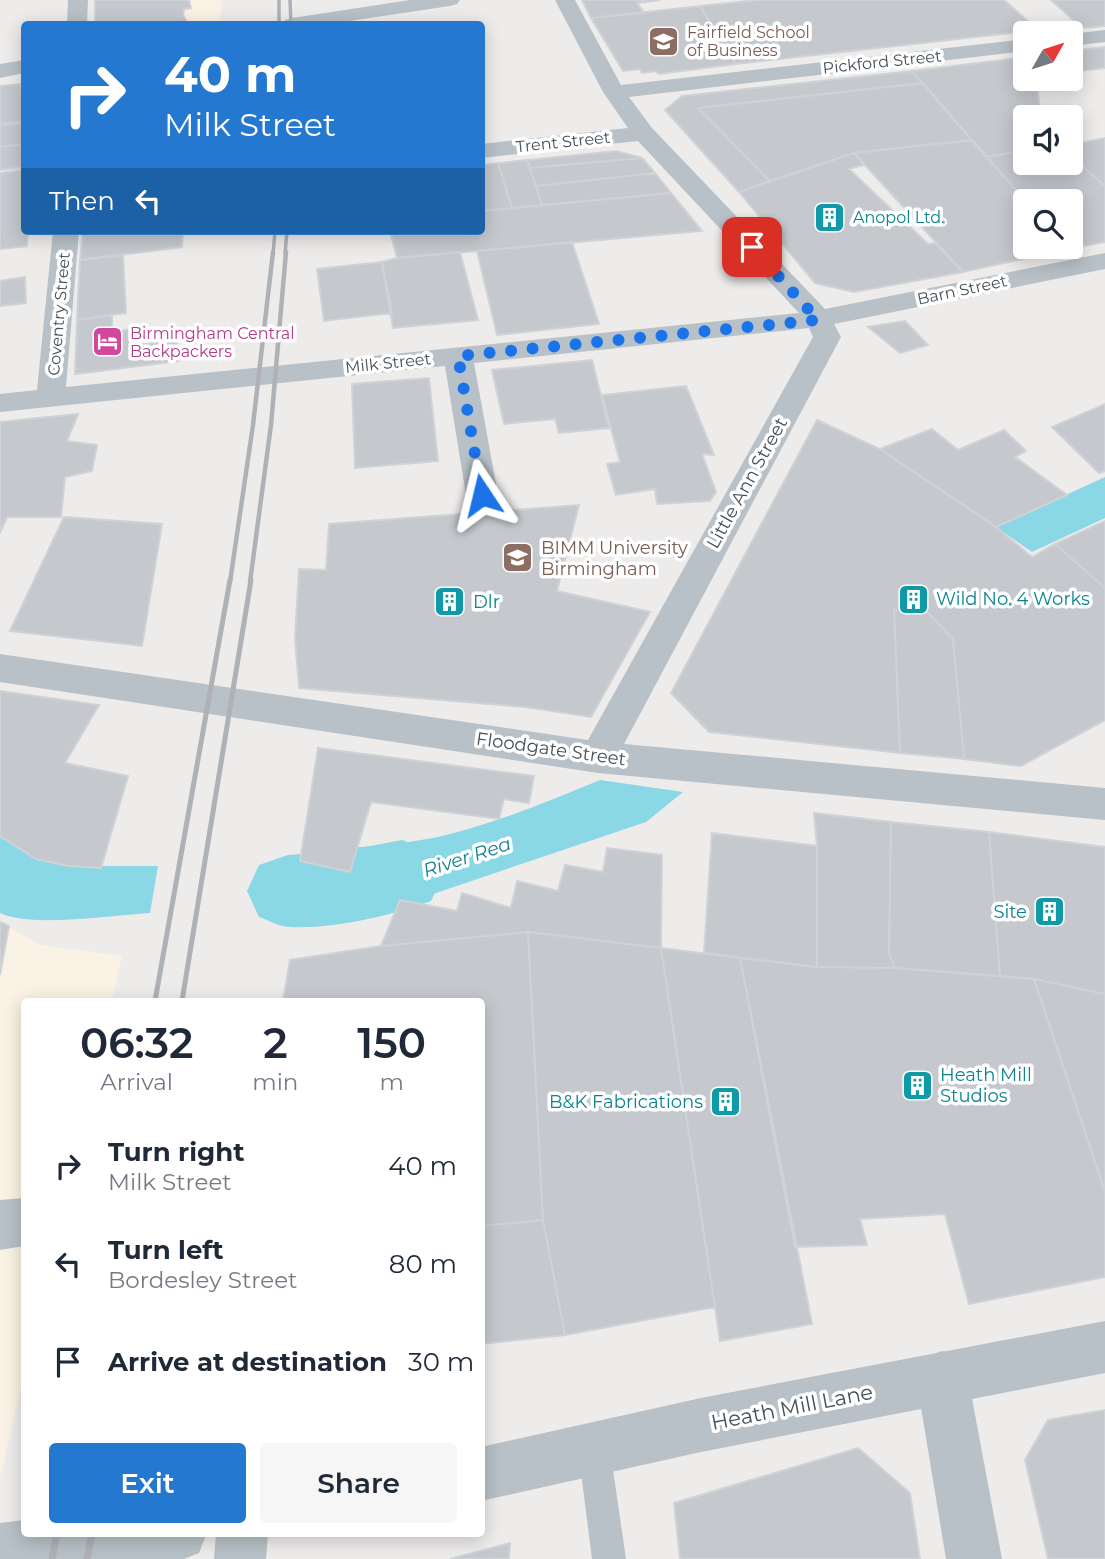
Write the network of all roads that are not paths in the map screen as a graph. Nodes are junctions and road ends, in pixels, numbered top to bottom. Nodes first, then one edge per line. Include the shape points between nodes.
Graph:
1 (78, 0) edge
2 (450, 0) edge
3 (565, 0) edge
4 (77, 21) edge
5 (312, 21) edge
6 (1105, 37) edge
7 (1083, 39) edge
8 (1013, 47) edge
9 (21, 68) edge
10 (0, 71) edge
11 (614, 92) junction
12 (644, 133) junction
13 (485, 150) edge
14 (66, 235) edge
15 (1105, 261) edge
16 (818, 320) junction
17 (458, 356) junction
18 (51, 396) junction
19 (0, 403) edge
20 (482, 495) dead end
21 (0, 668) edge
22 (598, 757) junction
23 (1102, 797) edge
24 (21, 1222) edge
25 (0, 1225) edge
26 (1105, 1347) edge
27 (942, 1377) junction
28 (594, 1448) junction
29 (485, 1473) edge
30 (139, 1537) edge
31 (242, 1537) edge
32 (0, 1551) edge
33 (240, 1559) edge
34 (609, 1559) edge
35 (974, 1559) edge

1 - 4 street
2 - 5 street
3 - 11 street
6 - 7 street
8 - 11 street, Pickford Street
9 - 10 street
11 - 12 street
12 - 13 street, Trent Street
12 - 16 street
14 - 18 street, Coventry Street
15 - 16 street, Barn Street
16 - 17 street, Milk Street
16 - 22 street, Little Ann Street via 827,337
17 - 18 street, Milk Street
17 - 20 street
18 - 19 street, Milk Street
21 - 22 street, Floodgate Street
22 - 23 street, Floodgate Street
24 - 25 street
26 - 27 street, Heath Mill Lane
27 - 28 street, Heath Mill Lane
27 - 35 street
28 - 29 street, Heath Mill Lane
28 - 34 lane
30 - 32 street
31 - 33 street

